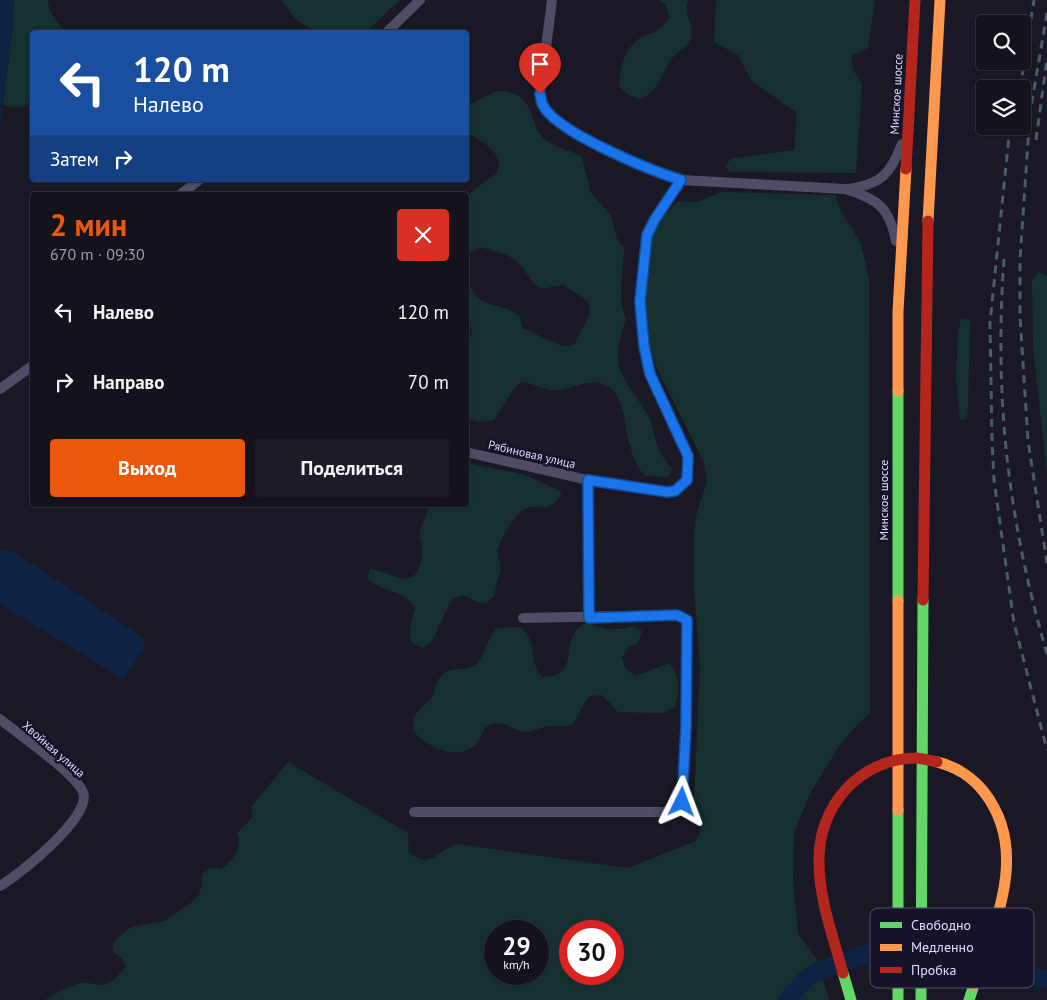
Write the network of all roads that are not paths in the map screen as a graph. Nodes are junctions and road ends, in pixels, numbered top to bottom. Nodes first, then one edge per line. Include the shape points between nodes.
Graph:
1 (420, 0) edge
2 (552, 0) edge
3 (915, 0) edge
4 (940, 0) edge
5 (389, 30) edge
6 (908, 121) junction
7 (681, 180) junction
8 (196, 182) edge
9 (845, 190) junction
10 (184, 192) edge
11 (900, 259) junction
12 (30, 367) edge
13 (0, 389) edge
14 (469, 453) edge
15 (588, 480) junction
16 (523, 618) dead end
17 (589, 618) junction
18 (0, 719) edge
19 (414, 812) dead end
20 (0, 886) edge
21 (898, 908) edge
22 (921, 908) edge
23 (998, 908) edge
24 (973, 988) edge
25 (851, 1000) edge
26 (969, 1000) edge

1 - 5 street
2 - 7 street via 540,94 543,106 566,127 606,149 657,173
3 - 6 main road, Минское шоссе
4 - 22 main road via 925,307
6 - 9 street via 897,158 883,178 866,186
6 - 11 main road, Минское шоссе
7 - 9 street
7 - 15 street, Рябиновая улица via 647,235 640,301 650,374 688,456 687,480 675,491 667,492
8 - 10 street
9 - 11 street via 868,196 885,210
11 - 21 main road, Минское шоссе
12 - 13 street
14 - 15 street, Рябиновая улица
15 - 17 street
16 - 17 street
17 - 19 street via 677,615 687,620 686,727 682,802 678,809 674,812
18 - 20 street, Хвойная улица via 72,778 84,798 78,815 65,830 41,855
23 - 25 main road, bridge via 1007,862 1006,835 992,802 973,779 950,764 921,758 887,761 867,770 842,791 827,816 820,844 820,878
24 - 26 main road, bridge

